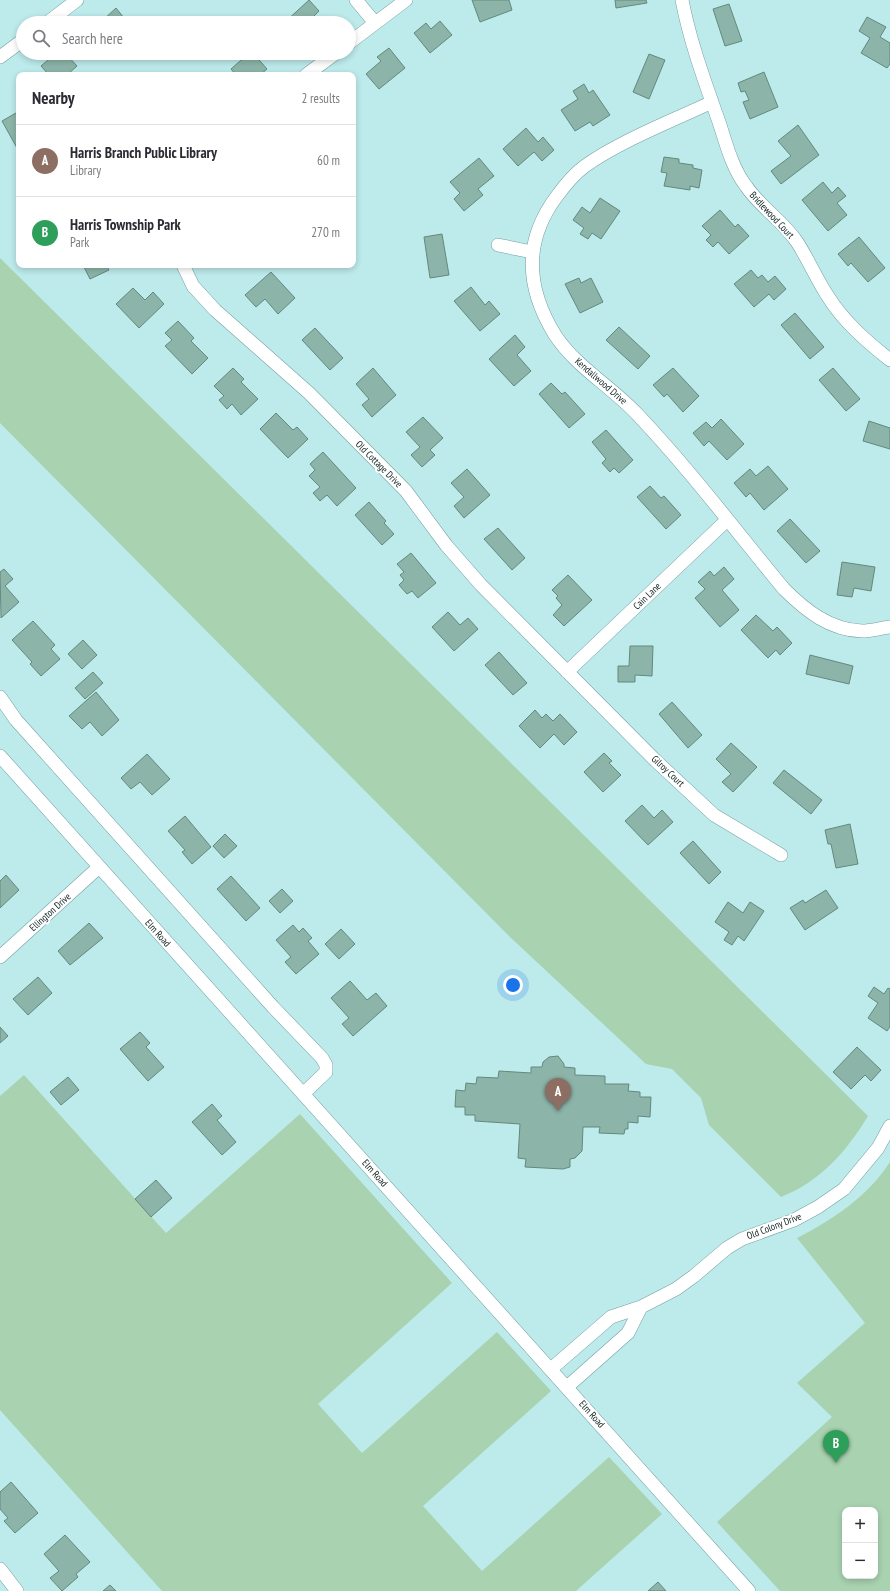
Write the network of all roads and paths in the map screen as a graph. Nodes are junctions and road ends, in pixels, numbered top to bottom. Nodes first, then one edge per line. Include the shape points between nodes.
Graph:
1 (77, 0) edge
2 (356, 0) edge
3 (406, 0) edge
4 (682, 0) edge
5 (56, 16) edge
6 (375, 23) junction
7 (356, 38) edge
8 (16, 45) edge
9 (0, 57) edge
10 (326, 60) edge
11 (310, 72) edge
12 (712, 102) junction
13 (498, 246) dead end
14 (532, 252) junction
15 (184, 268) edge
16 (890, 360) edge
17 (727, 520) junction
18 (890, 627) edge
19 (567, 672) junction
20 (0, 697) edge
21 (0, 756) edge
22 (781, 855) dead end
23 (99, 867) junction
24 (0, 956) edge
25 (303, 1094) junction
26 (890, 1126) edge
27 (641, 1307) junction
28 (551, 1369) junction
29 (567, 1387) junction
30 (0, 1569) edge
31 (17, 1591) edge
32 (749, 1591) edge

1 - 5 street
2 - 6 street
3 - 6 street
4 - 12 street, Bridlewood Court
6 - 7 street
8 - 9 street
10 - 11 street
12 - 14 street, Kendallwood Drive via 608,152 584,167 552,203 542,222
12 - 16 street, Bridlewood Court via 733,163 745,186 787,228 828,296 848,322 870,345
13 - 14 street
14 - 17 street, Kendallwood Drive via 532,271 537,293 556,335 572,355 632,408 662,439
15 - 19 street, Old Cottage Drive via 193,286 215,310 308,393 406,491 446,545 481,585
17 - 18 street, Kendallwood Drive via 784,589 820,620 838,627 862,631
17 - 19 street, Cain Lane
19 - 22 street, Gilroy Court via 656,761 714,814
20 - 25 street via 32,738 273,1007 322,1058 326,1072
21 - 23 street, Elm Road
23 - 24 street, Ellington Drive
23 - 25 street, Elm Road
25 - 28 street, Elm Road
26 - 27 street, Old Colony Drive via 878,1148 844,1189 794,1220 742,1239 676,1289
27 - 28 street, Old Colony Drive via 611,1317
27 - 29 street via 628,1333
28 - 29 street, Elm Road
29 - 32 street, Elm Road
30 - 31 street

